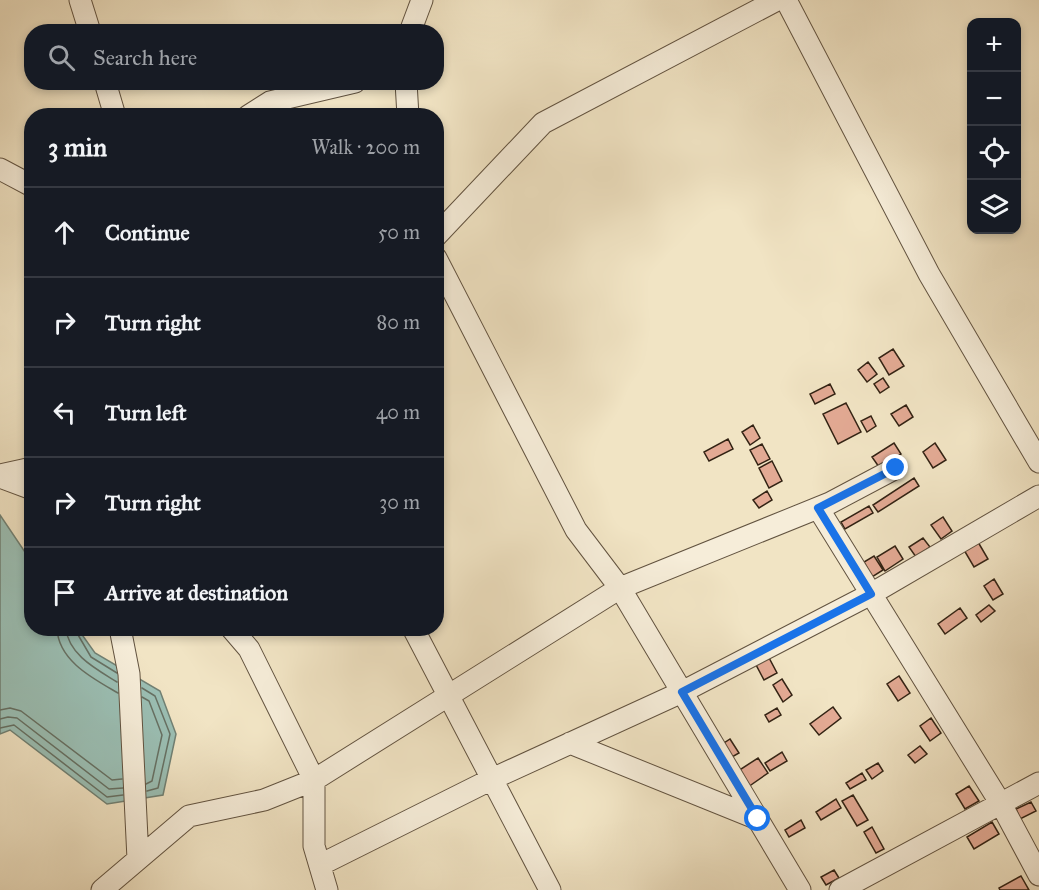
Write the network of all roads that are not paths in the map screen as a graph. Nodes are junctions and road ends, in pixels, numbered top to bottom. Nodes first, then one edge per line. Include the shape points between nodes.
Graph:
1 (80, 0) edge
2 (422, 0) edge
3 (777, 0) edge
4 (786, 0) edge
5 (88, 24) edge
6 (413, 24) edge
7 (107, 90) edge
8 (321, 90) edge
9 (406, 90) edge
10 (113, 108) edge
11 (261, 108) edge
12 (408, 108) edge
13 (0, 169) edge
14 (24, 182) edge
15 (444, 228) edge
16 (444, 274) edge
17 (1039, 462) edge
18 (896, 468) dead end
19 (24, 470) edge
20 (0, 476) edge
21 (24, 486) edge
22 (1039, 496) edge
23 (818, 508) junction
24 (621, 588) junction
25 (871, 594) junction
26 (122, 636) edge
27 (238, 636) edge
28 (417, 636) edge
29 (682, 692) junction
30 (449, 698) junction
31 (570, 743) junction
32 (492, 779) junction
33 (314, 780) junction
34 (1039, 783) edge
35 (1001, 804) junction
36 (758, 819) junction
37 (138, 859) junction
38 (320, 865) junction
39 (1039, 875) edge
40 (102, 890) edge
41 (327, 890) edge
42 (550, 890) edge
43 (801, 890) edge
44 (840, 890) edge

1 - 5 street
2 - 6 street
3 - 15 street via 543,123
4 - 17 street via 929,274
7 - 10 street
8 - 11 street via 270,102
9 - 12 street
13 - 14 street
16 - 24 street via 576,530
18 - 23 street
19 - 20 street
20 - 21 street
22 - 25 street
23 - 24 street
23 - 25 street
24 - 29 street
24 - 30 street
25 - 29 street
25 - 35 street
26 - 37 street via 129,674
27 - 33 street via 249,649
28 - 30 street
29 - 31 street
29 - 36 street
30 - 32 street
30 - 33 street
31 - 32 street
31 - 36 street
32 - 38 street
32 - 42 street
33 - 37 street via 264,800 189,816
33 - 38 street via 314,846
34 - 35 street
35 - 39 street
35 - 44 street
36 - 43 street
37 - 40 street
38 - 41 street

